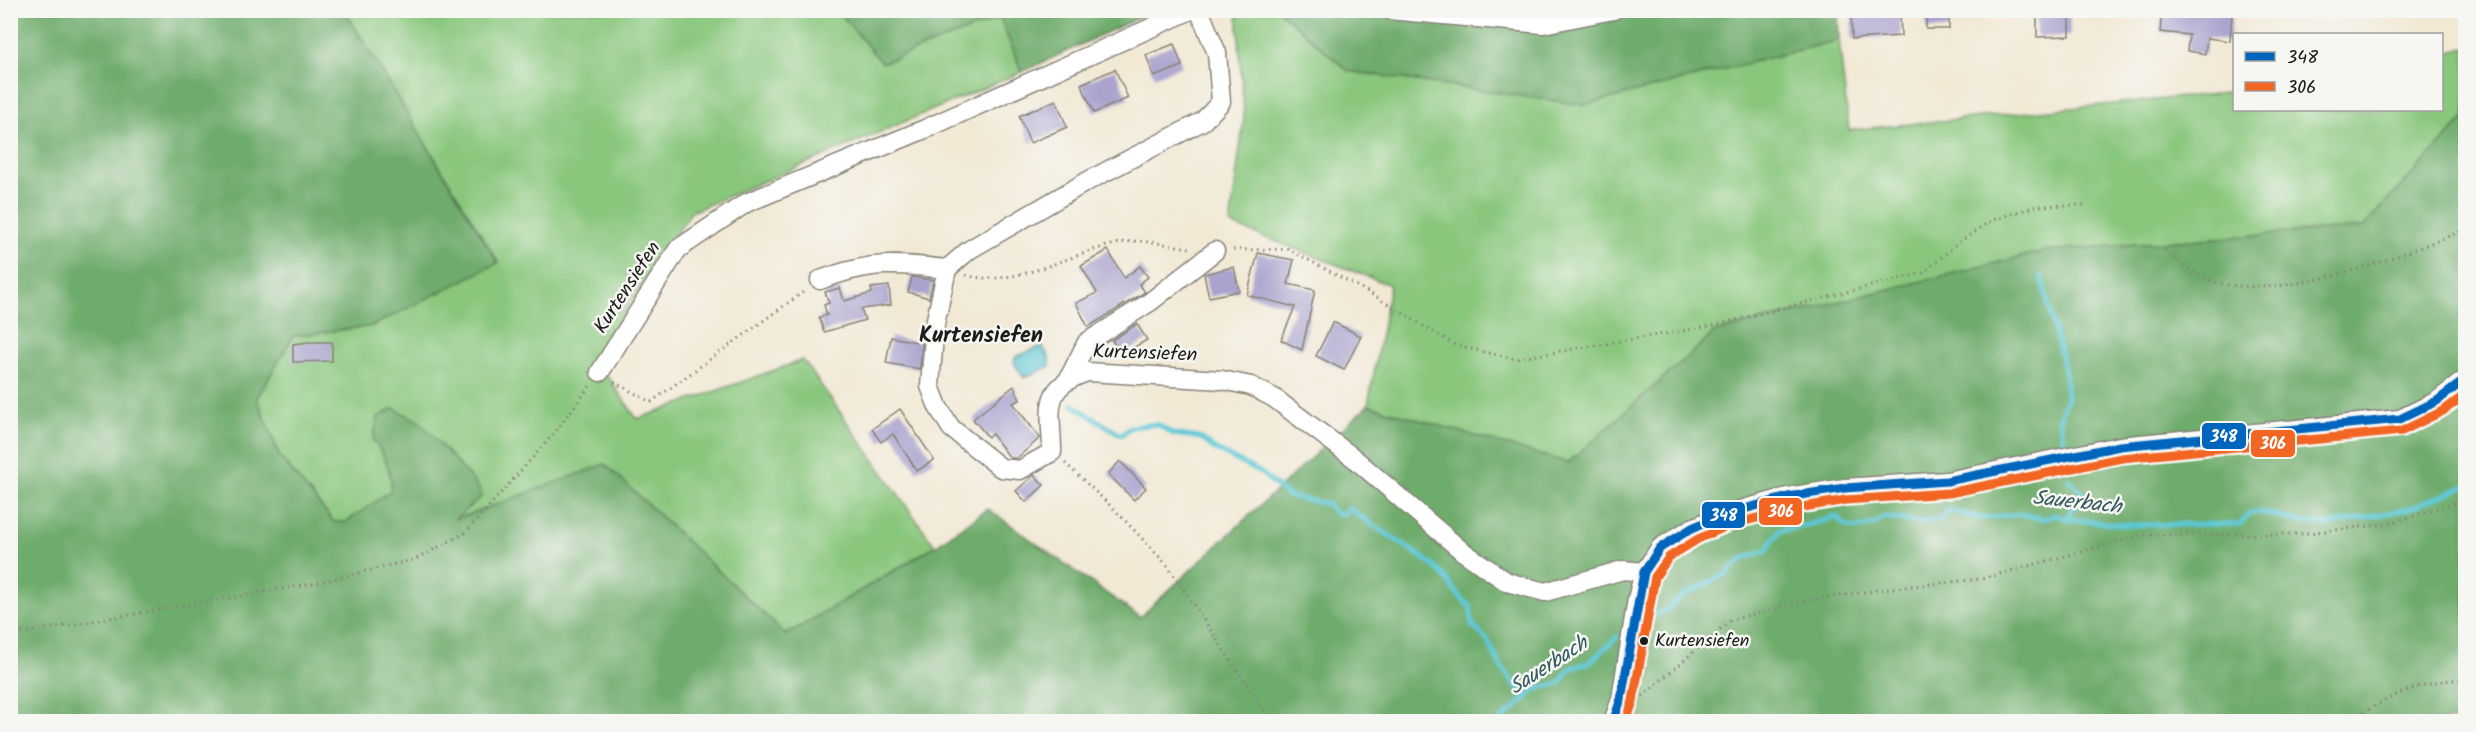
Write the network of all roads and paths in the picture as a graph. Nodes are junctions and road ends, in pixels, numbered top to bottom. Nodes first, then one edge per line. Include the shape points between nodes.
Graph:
1 (1191, 10) edge
2 (1199, 10) edge
3 (1389, 10) edge
4 (1613, 10) edge
5 (2087, 205) dead end
6 (2466, 229) edge
7 (2165, 250) dead end
8 (1215, 251) junction
9 (947, 269) junction
10 (820, 280) joint
11 (600, 372) junction
12 (1069, 378) junction
13 (2466, 379) edge
14 (1052, 452) junction
15 (2466, 500) edge
16 (1644, 572) junction
17 (10, 636) edge
18 (2466, 680) edge
19 (1621, 699) junction
20 (1272, 722) edge
21 (1613, 722) edge
22 (2348, 722) edge

1 - 11 street, Kurtensiefen via 925,129 746,203 678,249
2 - 9 street via 1217,52 1221,102 1203,121 988,238
3 - 4 street via 1543,24
5 - 8 path via 2037,206 1992,220 1923,273 1711,326 1515,359 1455,345 1288,249
6 - 7 path via 2370,266 2278,286 2228,285 2192,271
8 - 9 path via 1127,242 1010,276 978,278
8 - 12 street via 1150,302 1087,342
9 - 10 street via 888,263 850,269
9 - 14 street via 934,324 930,387 938,407 951,428 1001,468 1020,470
10 - 11 path via 651,402
11 - 17 path via 552,436 465,533 416,559 317,583
12 - 14 street, Kurtensiefen via 1053,398 1048,419
12 - 16 street, Kurtensiefen via 1088,372 1222,380 1251,386 1274,398 1355,459 1462,551 1507,582 1545,592 1623,570
13 - 16 street via 2437,401 2400,419 2120,446 1947,481 1845,488 1788,497 1692,528 1660,548
14 - 20 path via 1167,565
15 - 19 path via 2386,524 2300,534 2142,535 1980,579 1809,600 1731,620 1639,700
16 - 19 street
18 - 22 path via 2451,679 2392,695
19 - 21 street

